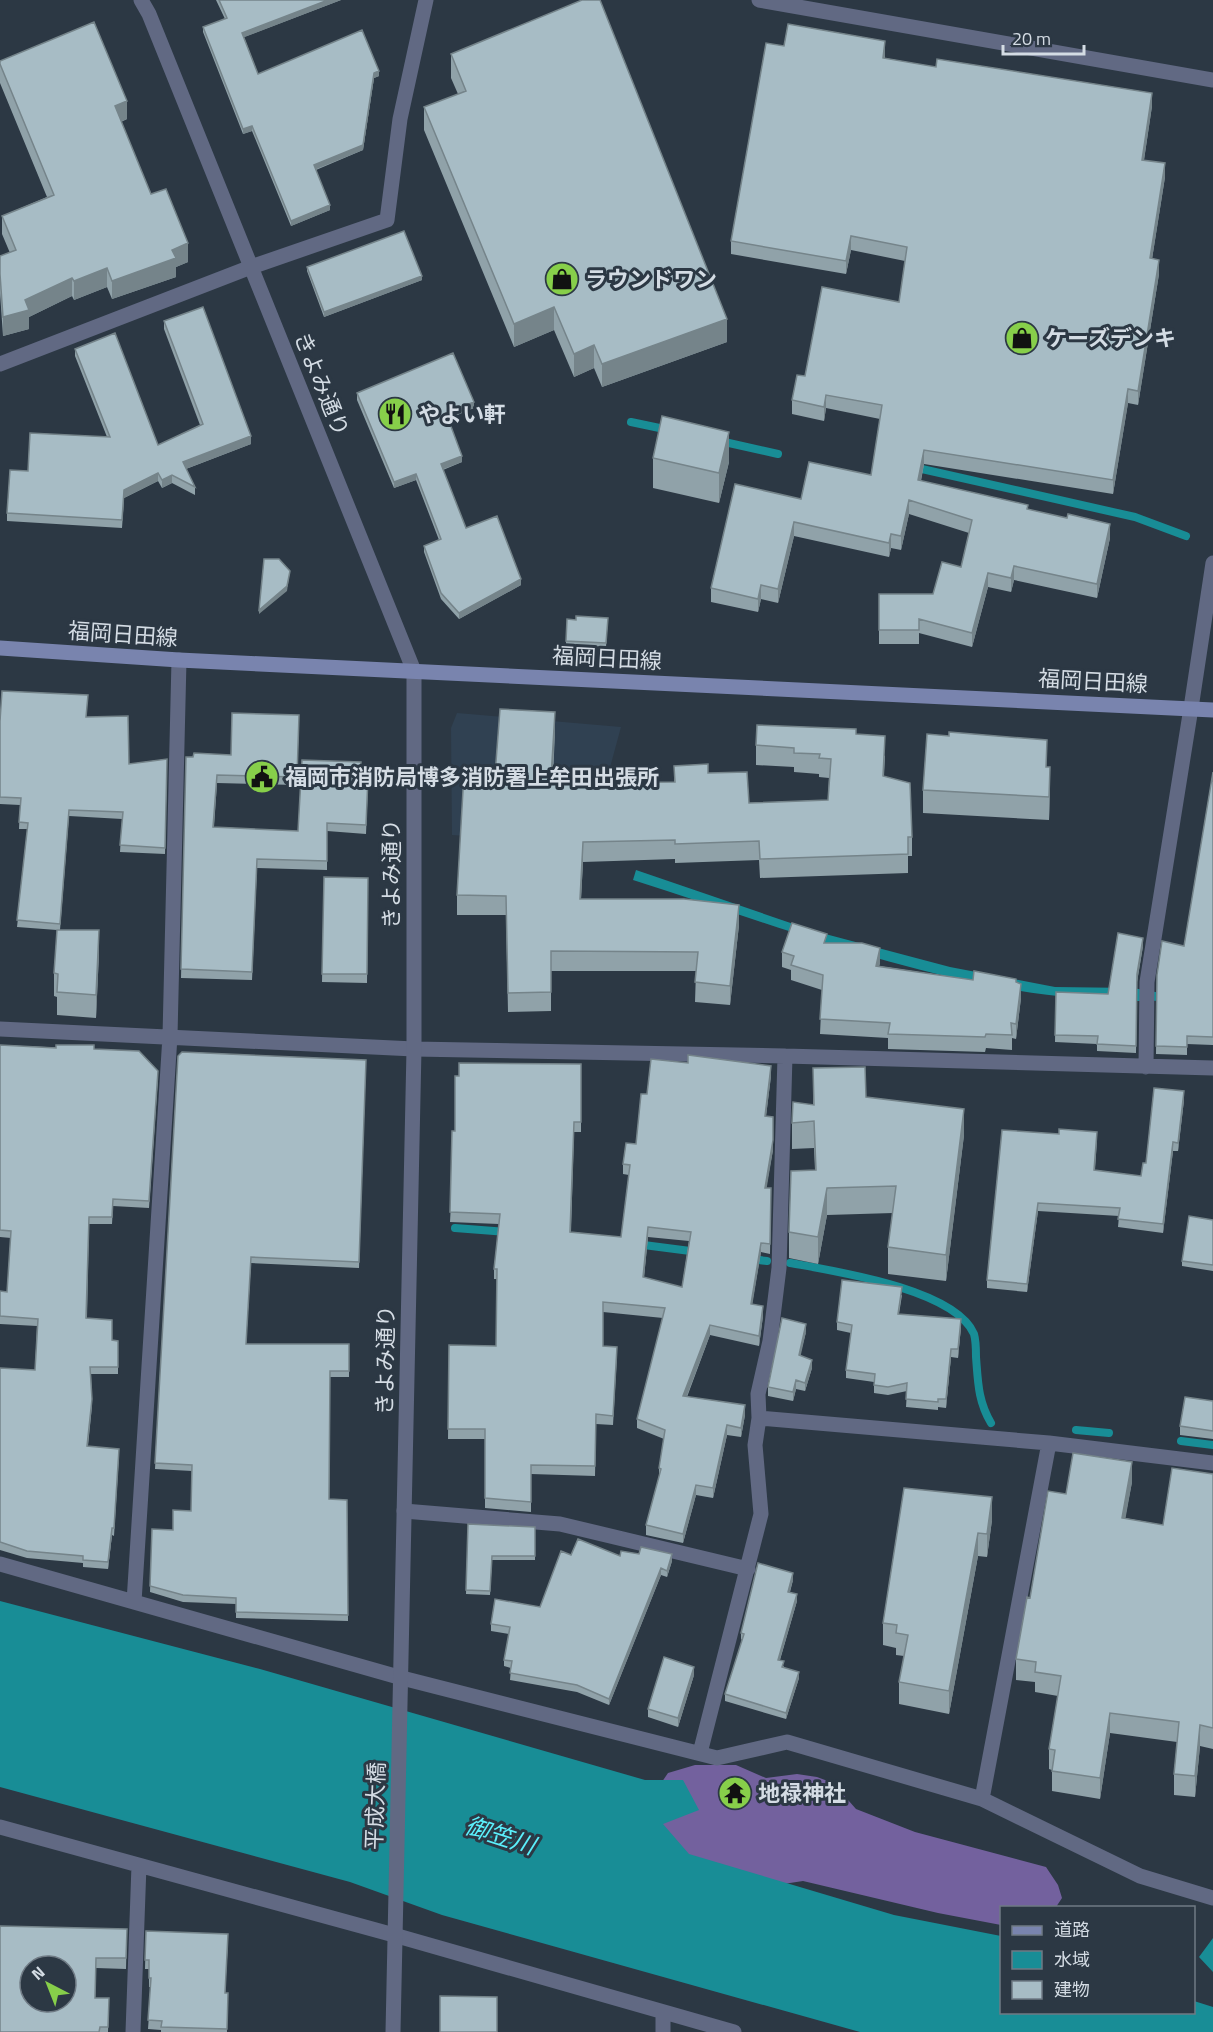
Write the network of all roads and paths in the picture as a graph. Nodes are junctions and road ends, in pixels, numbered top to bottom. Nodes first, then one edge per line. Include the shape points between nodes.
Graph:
1 (141, 0) edge
2 (426, 0) edge
3 (759, 0) edge
4 (148, 7) edge
5 (1213, 80) edge
6 (251, 267) junction
7 (0, 364) edge
8 (1213, 563) edge
9 (0, 648) edge
10 (179, 660) junction
11 (414, 671) junction
12 (1191, 708) junction
13 (1213, 710) edge
14 (0, 1029) edge
15 (170, 1036) junction
16 (414, 1049) junction
17 (785, 1056) junction
18 (1146, 1067) junction
19 (1213, 1068) edge
20 (759, 1418) junction
21 (1049, 1443) junction
22 (1213, 1462) edge
23 (404, 1511) junction
24 (0, 1564) edge
25 (748, 1569) junction
26 (134, 1602) junction
27 (402, 1678) junction
28 (700, 1754) junction
29 (982, 1799) junction
30 (0, 1827) edge
31 (139, 1865) junction
32 (1213, 1898) edge
33 (394, 1935) junction
34 (663, 2013) junction
35 (133, 2032) edge
36 (393, 2032) edge
37 (663, 2032) edge
38 (734, 2032) edge

1 - 4 street, きよみ通り
2 - 6 street via 400,119 387,220
3 - 5 street
4 - 6 street, きよみ通り
6 - 7 street
6 - 11 street, きよみ通り
8 - 12 street
9 - 10 main road, 福岡日田線
10 - 11 main road, 福岡日田線
10 - 15 street
11 - 12 main road, 福岡日田線
11 - 16 street, きよみ通り
12 - 13 main road, 福岡日田線
12 - 18 street via 1147,982
14 - 15 street
15 - 16 street
15 - 26 street
16 - 17 street
16 - 23 street, きよみ通り
17 - 18 street
17 - 20 street via 779,1268 770,1341 758,1394
18 - 19 street
20 - 21 street
20 - 25 street via 755,1445 761,1514
21 - 22 street
21 - 29 street
23 - 25 street via 560,1524
23 - 27 street, きよみ通り
24 - 26 street
25 - 28 street
26 - 27 street
27 - 28 street
27 - 33 street, 平成大橋
28 - 29 street via 717,1758 787,1742
29 - 32 street via 1140,1876
30 - 31 street
31 - 33 street
31 - 35 street
33 - 34 street
33 - 36 street
34 - 37 street
34 - 38 street

